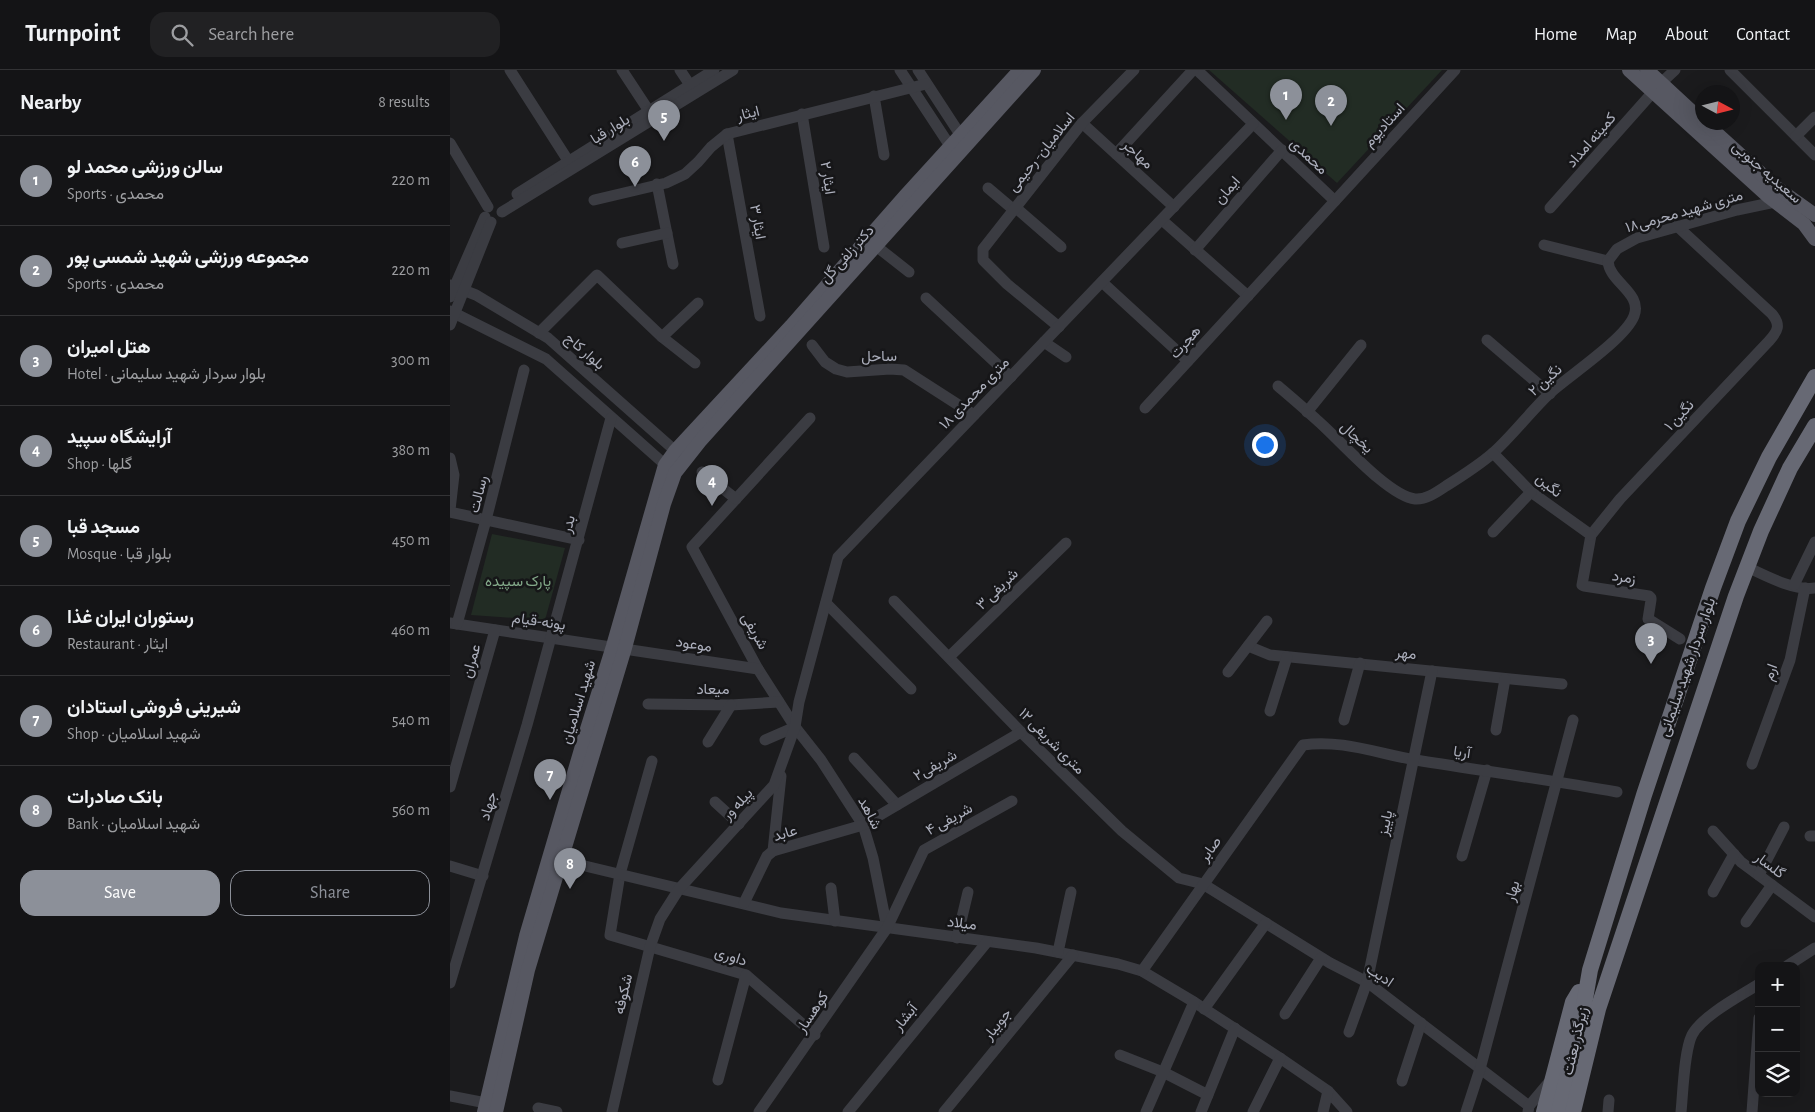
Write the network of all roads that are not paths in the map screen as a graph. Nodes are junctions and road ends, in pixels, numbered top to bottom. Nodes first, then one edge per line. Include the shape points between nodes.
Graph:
1 (510, 70) edge
2 (622, 70) edge
3 (680, 70) edge
4 (714, 70) edge
5 (733, 70) edge
6 (900, 70) edge
7 (918, 70) edge
8 (1020, 70) edge
9 (1034, 70) edge
10 (1134, 70) edge
11 (1193, 70) edge
12 (1198, 70) edge
13 (1455, 70) edge
14 (1629, 70) edge
15 (1647, 70) edge
16 (1676, 70) edge
17 (1730, 70) edge
18 (926, 84) junction
19 (690, 85) junction
20 (911, 87) junction
21 (1657, 88) junction
22 (874, 96) junction
23 (648, 111) junction
24 (802, 114) junction
25 (1695, 116) edge
26 (1815, 117) edge
27 (1082, 123) junction
28 (1253, 124) junction
29 (1712, 130) edge
30 (941, 133) junction
31 (727, 134) junction
32 (960, 135) junction
33 (1796, 136) junction
34 (450, 143) edge
35 (1282, 150) junction
36 (954, 152) junction
37 (884, 154) dead end
38 (1116, 154) junction
39 (1815, 155) edge
40 (569, 162) junction
41 (657, 184) junction
42 (988, 188) dead end
43 (594, 200) dead end
44 (1336, 201) junction
45 (1775, 202) junction
46 (1174, 207) junction
47 (1550, 208) dead end
48 (1015, 209) junction
49 (493, 213) junction
50 (1162, 220) junction
51 (1813, 221) edge
52 (1677, 226) junction
53 (667, 233) junction
54 (1815, 239) edge
55 (622, 243) dead end
56 (1544, 245) dead end
57 (876, 246) junction
58 (824, 247) dead end
59 (1061, 247) dead end
60 (1195, 250) junction
61 (1608, 260) junction
62 (673, 264) dead end
63 (909, 272) dead end
64 (1102, 282) junction
65 (455, 290) edge
66 (1248, 296) junction
67 (926, 298) dead end
68 (698, 303) dead end
69 (452, 312) edge
70 (760, 316) dead end
71 (450, 325) edge
72 (1059, 327) junction
73 (539, 333) junction
74 (662, 337) junction
75 (1487, 340) dead end
76 (1044, 342) junction
77 (812, 345) dead end
78 (1361, 345) dead end
79 (1066, 358) dead end
80 (1188, 361) junction
81 (695, 363) dead end
82 (524, 370) dead end
83 (1011, 377) junction
84 (1815, 377) edge
85 (1278, 386) dead end
86 (1550, 394) junction
87 (1145, 408) dead end
88 (1308, 412) junction
89 (974, 415) junction
90 (611, 418) junction
91 (810, 418) dead end
92 (1815, 426) edge
93 (1494, 453) junction
94 (680, 455) junction
95 (450, 458) edge
96 (670, 469) junction
97 (702, 472) dead end
98 (1531, 492) junction
99 (736, 499) junction
100 (1422, 499) joint
101 (450, 511) edge
102 (486, 520) junction
103 (1493, 532) dead end
104 (1591, 535) junction
105 (579, 540) junction
106 (1815, 542) edge
107 (1066, 543) dead end
108 (1747, 567) junction
109 (1805, 587) edge
110 (894, 601) dead end
111 (826, 603) junction
112 (1267, 621) dead end
113 (454, 623) edge
114 (495, 630) junction
115 (552, 637) junction
116 (1680, 639) dead end
117 (1248, 646) junction
118 (619, 647) junction
119 (949, 657) junction
120 (1287, 657) junction
121 (1360, 663) junction
122 (758, 669) junction
123 (1432, 671) junction
124 (1228, 672) dead end
125 (1505, 679) junction
126 (1562, 684) dead end
127 (911, 689) dead end
128 (780, 702) junction
129 (648, 704) dead end
130 (730, 705) junction
131 (1672, 710) junction
132 (1270, 711) dead end
133 (1695, 719) junction
134 (1344, 720) dead end
135 (1573, 720) dead end
136 (795, 727) junction
137 (1496, 730) dead end
138 (1021, 732) junction
139 (765, 740) dead end
140 (708, 742) dead end
141 (1303, 745) joint
142 (854, 758) dead end
143 (1414, 760) junction
144 (652, 761) dead end
145 (782, 763) junction
146 (1752, 764) dead end
147 (1487, 770) junction
148 (1556, 781) junction
149 (450, 787) edge
150 (1617, 792) dead end
151 (1012, 801) dead end
152 (715, 802) dead end
153 (897, 805) junction
154 (739, 824) junction
155 (863, 825) junction
156 (1784, 827) dead end
157 (1713, 831) dead end
158 (773, 851) junction
159 (1734, 854) junction
160 (1462, 856) dead end
161 (560, 860) junction
162 (450, 866) edge
163 (620, 874) junction
164 (1759, 875) junction
165 (483, 876) junction
166 (1204, 884) junction
167 (1772, 885) junction
168 (832, 888) dead end
169 (679, 889) junction
170 (968, 892) dead end
171 (1071, 892) dead end
172 (1713, 892) dead end
173 (744, 903) junction
174 (1815, 917) edge
175 (835, 921) junction
176 (1746, 922) dead end
177 (1266, 923) junction
178 (887, 928) junction
179 (957, 938) junction
180 (987, 942) junction
181 (650, 947) junction
182 (1815, 948) edge
183 (1058, 952) junction
184 (1073, 955) junction
185 (1321, 958) junction
186 (1793, 962) edge
187 (1590, 970) junction
188 (1142, 971) junction
189 (746, 975) junction
190 (1610, 976) junction
191 (1367, 982) junction
192 (450, 983) edge
193 (1755, 987) edge
194 (1194, 1002) junction
195 (1204, 1008) junction
196 (1285, 1014) dead end
197 (1421, 1023) junction
198 (1235, 1028) junction
199 (1349, 1032) dead end
200 (815, 1035) junction
201 (1756, 1052) edge
202 (1120, 1055) dead end
203 (1280, 1058) junction
204 (1480, 1069) junction
205 (1164, 1072) junction
206 (718, 1080) dead end
207 (1402, 1081) dead end
208 (1328, 1091) junction
209 (1208, 1095) junction
210 (450, 1096) edge
211 (538, 1108) dead end
212 (489, 1109) edge
213 (1534, 1110) edge
214 (557, 1112) edge
215 (612, 1112) edge
216 (760, 1112) edge
217 (848, 1112) edge
218 (944, 1112) edge
219 (1146, 1112) edge
220 (1201, 1112) edge
221 (1253, 1112) edge
222 (1323, 1112) edge
223 (1347, 1112) edge
224 (1466, 1112) edge
225 (1559, 1112) edge
226 (1573, 1112) edge
227 (1584, 1112) edge
228 (1681, 1112) edge
229 (1752, 1112) edge

1 - 40 street
2 - 23 street
3 - 19 street
4 - 19 street, بلوار قبا
5 - 49 street, بلوار قبا
6 - 20 street
7 - 18 street
8 - 32 main road, دکتر زلفی گل
9 - 32 main road, دکتر زلفی گل
10 - 27 street, اسلامیان- رحیمی
11 - 38 street
12 - 28 street, محمدی
13 - 44 street, استادیوم
14 - 21 main road, سعیدیه جنوبی
15 - 21 main road, سعیدیه جنوبی
16 - 21 street, کمیته امداد
17 - 33 street
18 - 20 street, ایثار
18 - 32 street
19 - 23 street, بلوار قبا
20 - 22 street, ایثار
20 - 30 street
21 - 25 main road, سعیدیه جنوبی
21 - 45 main road, سعیدیه جنوبی
21 - 47 street, کمیته امداد
22 - 24 street, ایثار
22 - 37 street
23 - 40 street, بلوار قبا
24 - 31 street, ایثار
24 - 58 street, ایثار ۲
26 - 33 street
27 - 38 street, مهاجر
27 - 48 street, اسلامیان- رحیمی
28 - 35 street, محمدی
28 - 46 street, ۱۸ متری محمدی
29 - 51 main road, سعیدیه جنوبی
30 - 32 street
30 - 36 street
31 - 41 street, ایثار via 685,174
31 - 70 street, ایثار ۳
32 - 36 main road, دکتر زلفی گل
33 - 39 street
34 - 49 street
35 - 44 street, محمدی
35 - 60 street, ایمان
36 - 57 main road, دکتر زلفی گل
36 - 94 main road, دکتر زلفی گل via 905,196
38 - 46 street, مهاجر
40 - 49 street, بلوار قبا
41 - 43 street, ایثار
41 - 53 street
42 - 48 street
44 - 66 street, هجرت
45 - 51 main road, سعیدیه جنوبی
45 - 52 street, ۱۸متری شهید محرمی
46 - 50 street, ۱۸ متری محمدی
48 - 59 street
48 - 72 street, اسلامیان- رحیمی via 983,249 983,260
49 - 65 street
50 - 60 street
50 - 64 street, ۱۸ متری محمدی
51 - 54 main road, سعیدیه جنوبی
52 - 61 street, ۱۸متری شهید محرمی via 1629,242 1614,251
52 - 104 street, نگین ۱ via 1772,314 1779,326 1776,334 1620,499
53 - 55 street
53 - 62 street
56 - 61 street
57 - 63 street
57 - 94 main road, دکتر زلفی گل via 701,440
60 - 66 street
61 - 86 street, نگین ۲ via 1612,272 1633,299 1635,315 1620,336
64 - 72 street, ۱۸ متری محمدی
64 - 80 street
65 - 69 street
65 - 73 street, بلوار کاج via 476,295
66 - 80 street, هجرت
67 - 83 street
68 - 74 street
69 - 71 street
69 - 90 street via 546,359
72 - 76 street, ۱۸ متری محمدی
73 - 74 street via 597,275
73 - 94 street, بلوار کاج
74 - 81 street
75 - 86 street
76 - 79 street
76 - 83 street, ۱۸ متری محمدی
77 - 89 street, ساحل via 825,362 847,372 904,370
78 - 88 street
80 - 87 street, هجرت
82 - 102 street, رسالت
83 - 89 street, ۱۸ متری محمدی
84 - 131 highway, بلوار سردار شهید سلیمانی via 1769,457 1738,521
85 - 88 street, یخچال
86 - 93 street, نگین ۲
88 - 100 street, یخچال via 1381,480 1402,495
89 - 111 street, ۱۸ متری محمدی via 838,558
90 - 96 street
90 - 105 street, بدر
91 - 99 street
92 - 108 highway, بلوار سردار شهید سلیمانی via 1790,468
93 - 98 street, نگین
93 - 100 street, نگین ۲ via 1477,467
94 - 96 main road, شهید اسلامیان
95 - 101 street via 454,475
96 - 118 main road, شهید اسلامیان via 664,504
97 - 99 street
98 - 103 street
98 - 104 street, نگین
99 - 122 street, شریفی via 692,547
101 - 102 street
102 - 105 street
102 - 113 street, رسالت
104 - 116 street, زمرد via 1582,585 1649,596 1648,619
105 - 115 street, بدر
106 - 109 street, ارم
107 - 119 street, شریفی ۳
108 - 109 street via 1782,583
108 - 133 highway, بلوار سردار شهید سلیمانی
109 - 146 street, ارم via 1790,660
110 - 119 street, ۱۲ متری شریفی
111 - 127 street
111 - 136 street, ۱۸ متری محمدی
112 - 117 street
113 - 114 street, پونه-قیام
114 - 115 street, پونه-قیام
114 - 149 street, عمران
115 - 118 street, پونه-قیام
115 - 165 street, جهاد
117 - 120 street, مهر via 1270,655
117 - 124 street
118 - 122 street, موعود
118 - 161 main road, شهید اسلامیان
118 - 212 main road, شهید اسلامیان via 587,729 526,936
119 - 138 street, ۱۲ متری شریفی
120 - 121 street, مهر
120 - 132 street
121 - 123 street, مهر
121 - 134 street
122 - 128 street, شریفی
123 - 125 street, مهر
123 - 143 street, پاییز
125 - 126 street, مهر
125 - 137 street
128 - 130 street, میعاد
128 - 136 street, شریفی
129 - 130 street, میعاد
130 - 140 street
131 - 133 highway
131 - 187 highway, بلوار سردار شهید سلیمانی
133 - 190 highway, بلوار سردار شهید سلیمانی
135 - 148 street, بهار
136 - 139 street
136 - 145 street, پیله ور
136 - 155 street, شاهد via 821,760
138 - 153 street, شریفی۲
138 - 166 street, ۱۲ متری شریفی via 1122,831 1179,878
141 - 143 street, آریا via 1336,744
141 - 166 street, صابر
142 - 153 street
143 - 147 street, آریا
143 - 191 street, پاییز
144 - 163 street
145 - 154 street, پیله ور via 772,789
145 - 158 street
147 - 148 street, آریا
147 - 160 street
148 - 150 street, آریا
148 - 204 street, بهار
151 - 178 street, شریفی ۴ via 924,850
152 - 154 street
153 - 155 street, شریفی۲
154 - 169 street, پیله ور
155 - 158 street, عابد
155 - 178 street, شاهد
156 - 164 street
157 - 159 street, گلسار
158 - 173 street, عابد via 767,856
159 - 164 street, گلسار
159 - 172 street
161 - 163 street, میلاد
161 - 212 main road, شهید اسلامیان
162 - 165 street
163 - 169 street, میلاد
163 - 181 street, داوری via 609,933
164 - 167 street, گلسار
165 - 192 street, جهاد
166 - 177 street, ادیب
166 - 188 street, صابر
167 - 174 street, گلسار
167 - 176 street
168 - 175 street
169 - 173 street, میلاد
169 - 181 street, شکوفه via 660,919
170 - 179 street
171 - 183 street
173 - 175 street, میلاد via 781,913
175 - 178 street, میلاد
177 - 185 street, ادیب
177 - 195 street
178 - 179 street, میلاد
178 - 200 street, کوهسار
179 - 180 street, میلاد
180 - 183 street, میلاد
180 - 217 street, آبشار
181 - 189 street, داوری
181 - 215 street, شکوفه
182 - 186 street
183 - 184 street, میلاد
184 - 188 street, میلاد
184 - 218 street, جویبار
185 - 191 street, ادیب
185 - 196 street
187 - 213 highway via 1573,1002 1553,1077
187 - 225 highway, زیرگذر بعثت
188 - 194 street, میلاد
189 - 200 street, داوری
189 - 206 street
190 - 226 highway, زیرگذر بعثت via 1598,1008
190 - 227 highway via 1610,1007
191 - 197 street, ادیب
191 - 199 street, پاییز
193 - 228 street via 1701,1023 1691,1036
194 - 195 street, میلاد
194 - 205 street
195 - 198 street, میلاد
197 - 204 street, ادیب
197 - 207 street
198 - 203 street, میلاد
198 - 209 street
200 - 216 street, کوهسار
201 - 229 street
202 - 205 street
203 - 208 street, میلاد
203 - 221 street
204 - 213 street, ادیب
204 - 224 street, بهار
205 - 209 street
205 - 219 street
208 - 222 street
208 - 223 street, میلاد
209 - 220 street
210 - 212 street
211 - 214 street

